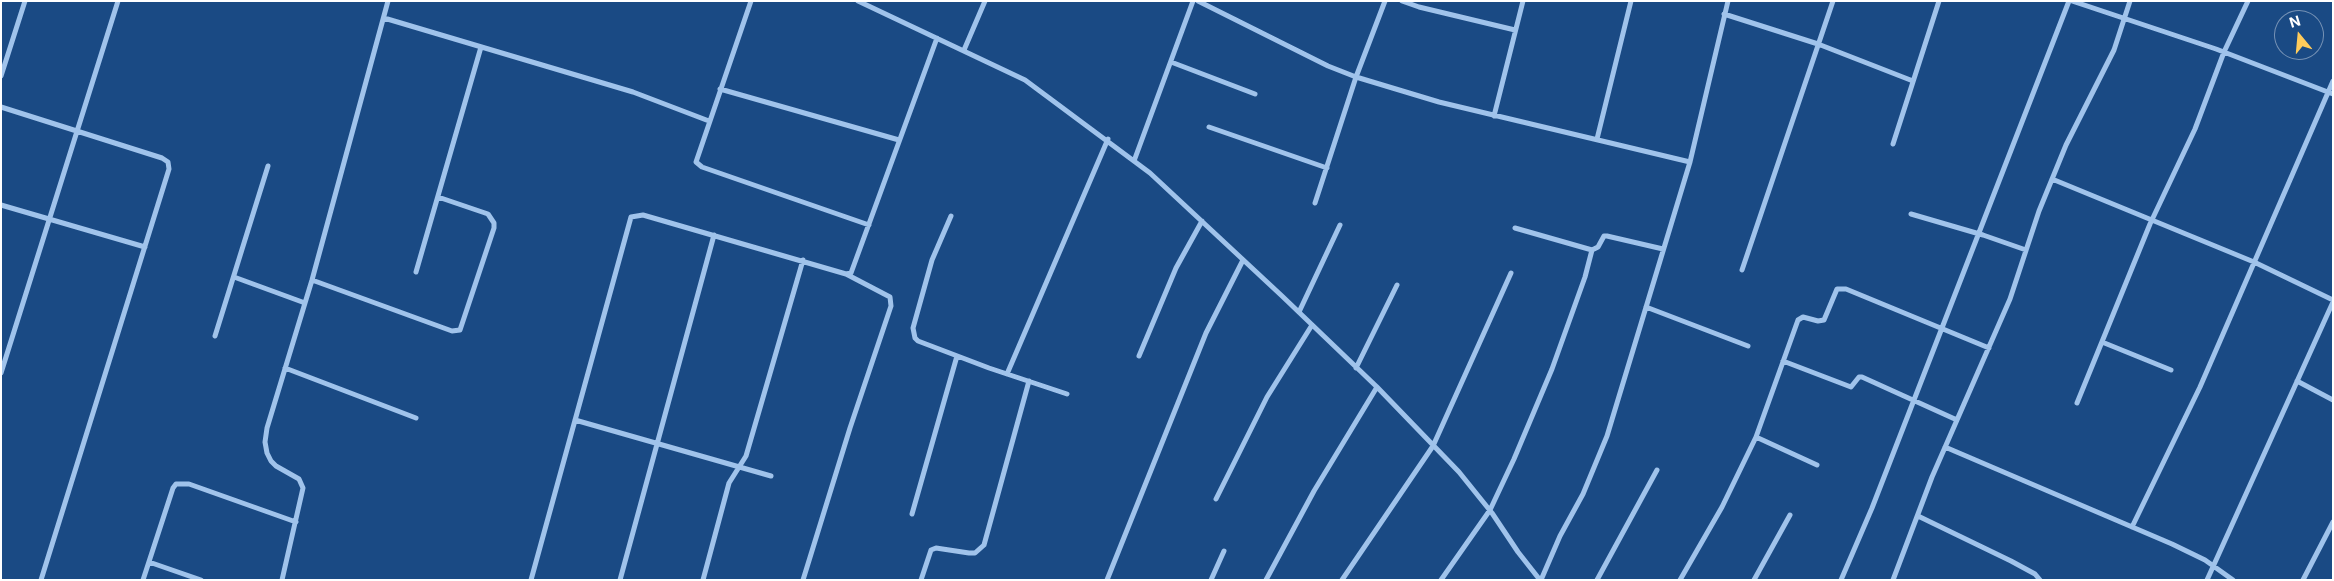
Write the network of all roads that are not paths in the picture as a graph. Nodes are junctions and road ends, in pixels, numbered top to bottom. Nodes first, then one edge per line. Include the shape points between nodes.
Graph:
1 (25, 1) edge
2 (118, 1) edge
3 (388, 1) edge
4 (751, 1) edge
5 (858, 1) edge
6 (985, 1) edge
7 (1193, 1) edge
8 (1198, 1) edge
9 (1385, 1) edge
10 (1402, 1) edge
11 (1523, 1) edge
12 (1631, 1) edge
13 (1728, 1) edge
14 (1833, 1) edge
15 (1939, 1) edge
16 (2071, 1) edge
17 (2130, 1) edge
18 (2248, 1) edge
19 (1724, 14) junction
20 (384, 18) junction
21 (2124, 19) junction
22 (1515, 30) junction
23 (937, 38) junction
24 (1818, 44) junction
25 (481, 47) junction
26 (964, 50) junction
27 (2224, 52) junction
28 (1171, 62) junction
29 (1, 76) edge
30 (1356, 78) junction
31 (1913, 81) junction
32 (2333, 82) edge
33 (720, 89) junction
34 (2331, 93) edge
35 (1256, 94) dead end
36 (1, 107) edge
37 (1494, 116) junction
38 (709, 121) junction
39 (1210, 127) dead end
40 (77, 130) junction
41 (1108, 139) junction
42 (1597, 139) junction
43 (899, 140) junction
44 (1892, 144) dead end
45 (1134, 160) junction
46 (1690, 162) junction
47 (268, 166) dead end
48 (1327, 168) junction
49 (2052, 179) junction
50 (438, 197) junction
51 (1315, 203) dead end
52 (1, 205) edge
53 (1911, 214) dead end
54 (951, 216) dead end
55 (49, 219) junction
56 (2152, 220) junction
57 (1202, 221) junction
58 (869, 225) junction
59 (1340, 225) dead end
60 (1515, 228) dead end
61 (1978, 234) junction
62 (714, 235) junction
63 (144, 247) junction
64 (1663, 249) junction
65 (1592, 250) junction
66 (2026, 250) junction
67 (803, 260) junction
68 (1243, 260) junction
69 (2254, 262) junction
70 (1742, 270) dead end
71 (416, 272) dead end
72 (1511, 273) dead end
73 (846, 274) junction
74 (234, 276) junction
75 (312, 280) junction
76 (1397, 285) dead end
77 (2333, 301) edge
78 (305, 303) junction
79 (1646, 307) junction
80 (1299, 312) junction
81 (1312, 325) junction
82 (1942, 327) junction
83 (215, 336) dead end
84 (2102, 342) junction
85 (1748, 346) dead end
86 (1989, 348) junction
87 (957, 356) junction
88 (1139, 356) dead end
89 (1783, 361) junction
90 (285, 368) junction
91 (1356, 368) junction
92 (2171, 370) dead end
93 (1, 373) edge
94 (1007, 374) junction
95 (2297, 380) junction
96 (1029, 381) junction
97 (1377, 387) junction
98 (1067, 394) dead end
99 (1913, 400) junction
100 (2333, 400) edge
101 (2078, 403) dead end
102 (416, 418) dead end
103 (575, 420) junction
104 (1957, 420) junction
105 (1756, 437) junction
106 (657, 443) junction
107 (1434, 446) junction
108 (1945, 447) junction
109 (1818, 465) dead end
110 (738, 468) junction
111 (1657, 470) dead end
112 (771, 476) dead end
113 (1216, 499) dead end
114 (1490, 510) junction
115 (912, 514) dead end
116 (1790, 516) dead end
117 (1918, 516) junction
118 (296, 522) junction
119 (2333, 522) edge
120 (2132, 527) junction
121 (1224, 550) dead end
122 (149, 562) junction
123 (2214, 568) junction
124 (41, 580) edge
125 (143, 580) edge
126 (201, 580) edge
127 (282, 580) edge
128 (531, 580) edge
129 (620, 580) edge
130 (704, 580) edge
131 (803, 580) edge
132 (921, 580) edge
133 (1107, 580) edge
134 (1211, 580) edge
135 (1266, 580) edge
136 (1342, 580) edge
137 (1441, 580) edge
138 (1541, 580) edge
139 (1598, 580) edge
140 (1680, 580) edge
141 (1754, 580) edge
142 (1841, 580) edge
143 (1893, 580) edge
144 (2040, 580) edge
145 (2208, 580) edge
146 (2233, 580) edge
147 (2302, 580) edge

1 - 29 street
2 - 40 street
3 - 20 street
4 - 33 street
5 - 23 street
6 - 26 street
7 - 28 street
8 - 30 street
9 - 30 street
10 - 22 street
11 - 22 street
12 - 42 street
13 - 19 street
14 - 24 street
15 - 31 street
16 - 21 street
16 - 61 street
17 - 21 street
18 - 27 street
19 - 24 street
19 - 46 street
20 - 25 street
20 - 75 street
21 - 27 street
21 - 49 street via 2114,50 2076,122
22 - 37 street
23 - 26 street
23 - 43 street
24 - 31 street
24 - 70 street
25 - 38 street via 633,92
25 - 50 street
26 - 41 street via 1025,80
27 - 34 street
27 - 56 street via 2195,129
28 - 35 street
28 - 45 street
30 - 37 street
30 - 48 street
31 - 44 street
32 - 34 street
33 - 38 street
33 - 43 street
34 - 69 street
36 - 40 street
37 - 42 street
38 - 58 street via 696,159 698,165
39 - 48 street
40 - 55 street
40 - 63 street via 168,162 169,169
41 - 45 street
41 - 94 street
42 - 46 street
43 - 58 street
45 - 57 street
46 - 64 street
47 - 74 street
48 - 51 street
49 - 56 street
49 - 66 street
50 - 71 street
50 - 75 street via 488,214 494,223 460,330 452,331
52 - 55 street
53 - 61 street
54 - 87 street via 932,260 913,334 918,342
55 - 63 street
55 - 93 street
56 - 69 street
56 - 84 street
57 - 68 street
57 - 88 street via 1176,268
58 - 73 street via 854,269
59 - 80 street
60 - 65 street
61 - 66 street
61 - 82 street
62 - 67 street
62 - 103 street via 642,214 631,217
62 - 106 street
63 - 124 street
64 - 65 street via 1607,236
64 - 79 street
65 - 114 street via 1552,369
66 - 86 street
67 - 73 street
67 - 110 street via 746,456
68 - 80 street
68 - 133 street via 1206,333
69 - 77 street
69 - 120 street via 2200,387
72 - 107 street
73 - 131 street via 890,297 891,306
74 - 78 street
74 - 83 street
75 - 78 street
76 - 91 street
77 - 95 street
78 - 90 street
79 - 85 street
79 - 138 street via 1607,436
80 - 81 street
81 - 91 street
81 - 113 street via 1267,397
82 - 86 street
82 - 89 street via 1839,288 1824,320 1803,317 1798,320
82 - 99 street
84 - 92 street
84 - 101 street
86 - 104 street
87 - 94 street
87 - 115 street
89 - 99 street via 1851,387 1862,376
89 - 105 street
90 - 102 street
90 - 118 street via 265,442 271,460 299,479 303,488
91 - 97 street
94 - 96 street
95 - 100 street
95 - 123 street
96 - 98 street
96 - 132 street via 984,545 970,553 931,550
97 - 107 street
97 - 135 street via 1314,491
99 - 104 street
99 - 142 street
103 - 106 street
103 - 128 street
104 - 108 street
105 - 109 street
105 - 140 street via 1722,507
106 - 110 street
106 - 129 street
107 - 114 street
107 - 136 street
108 - 117 street
108 - 120 street
110 - 112 street
110 - 130 street via 729,484
111 - 139 street
114 - 137 street
114 - 138 street
116 - 141 street
117 - 143 street
117 - 144 street via 2035,574
118 - 122 street via 189,484 176,484
118 - 127 street
119 - 147 street
120 - 123 street via 2196,555
121 - 134 street
122 - 125 street
122 - 126 street
123 - 145 street
123 - 146 street

